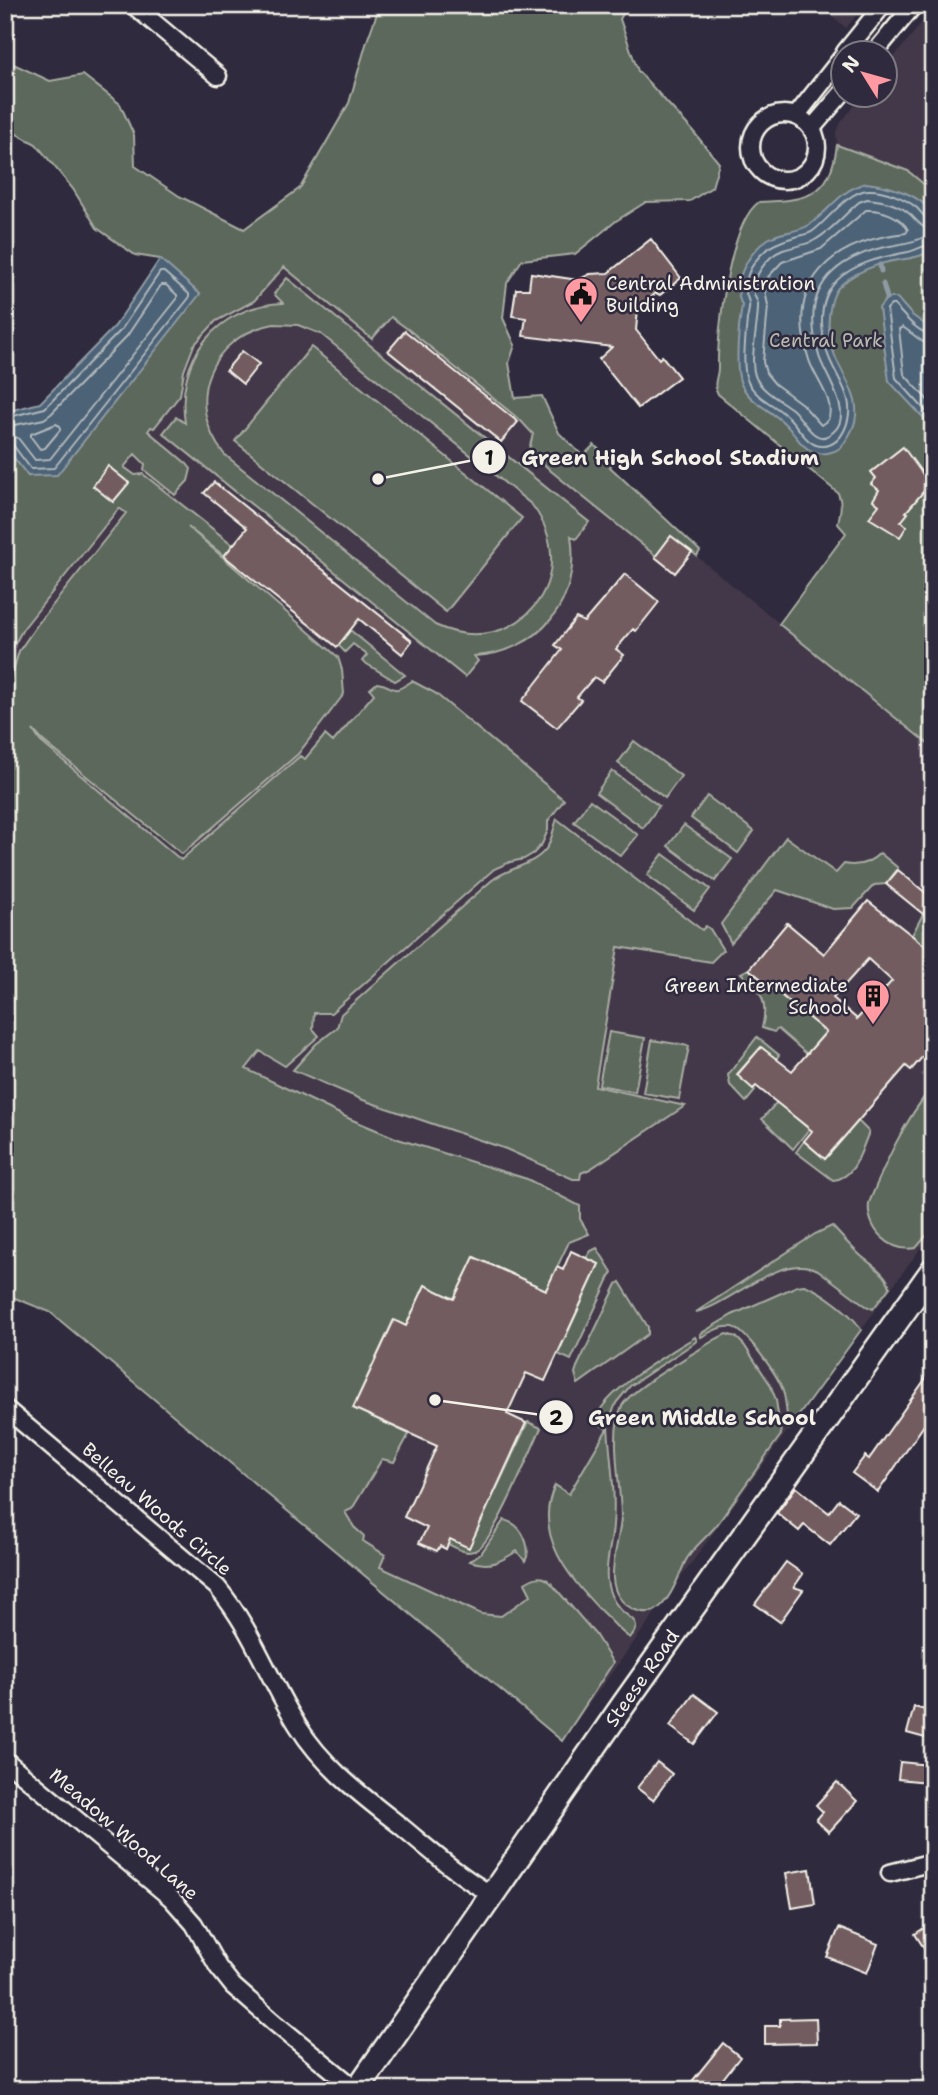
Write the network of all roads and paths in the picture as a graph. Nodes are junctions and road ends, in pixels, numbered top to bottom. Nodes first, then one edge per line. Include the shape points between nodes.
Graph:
1 (133, 5) edge
2 (883, 5) edge
3 (914, 5) edge
4 (857, 38) edge
5 (887, 38) edge
6 (830, 72) edge
7 (218, 76) dead end
8 (830, 107) edge
9 (796, 116) junction
10 (812, 128) junction
11 (933, 1270) edge
12 (5, 1408) edge
13 (5, 1760) edge
14 (933, 1862) edge
15 (890, 1872) dead end
16 (492, 1895) junction
17 (357, 2090) edge

1 - 7 street
2 - 4 street
3 - 5 street
6 - 9 street
8 - 10 street
9 - 10 street
9 - 10 street via 775,115 757,128 751,149 763,172 789,180 809,169 817,149
11 - 16 street, Steese Road
12 - 16 street, Belleau Woods Circle via 217,1587 244,1623 299,1728 333,1769 444,1863
13 - 17 street, Meadow Wood Lane via 171,1898 194,1924 233,1986
14 - 15 street
16 - 17 street, Steese Road

